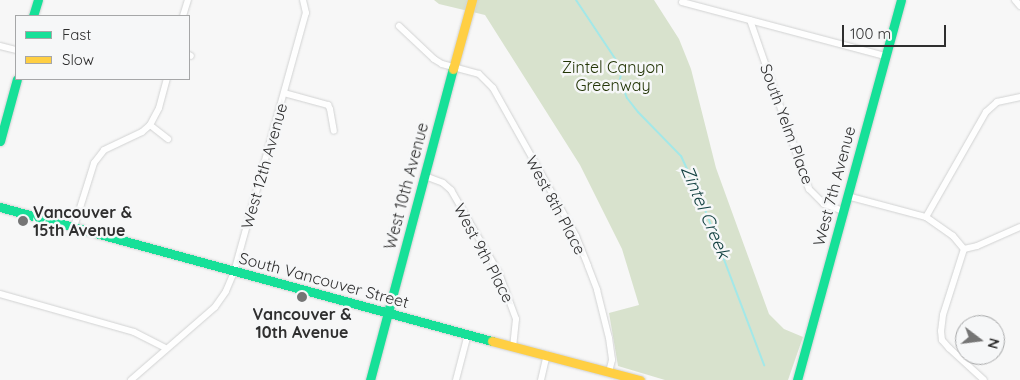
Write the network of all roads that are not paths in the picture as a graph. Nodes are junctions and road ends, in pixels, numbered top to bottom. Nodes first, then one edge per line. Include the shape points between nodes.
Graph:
1 (38, 0) edge
2 (188, 0) edge
3 (303, 0) edge
4 (472, 0) edge
5 (900, 0) edge
6 (682, 2) dead end
7 (33, 15) edge
8 (183, 15) edge
9 (750, 20) junction
10 (399, 26) dead end
11 (0, 46) edge
12 (15, 50) edge
13 (885, 56) junction
14 (454, 66) junction
15 (17, 80) edge
16 (166, 80) edge
17 (284, 93) junction
18 (1020, 97) edge
19 (150, 125) junction
20 (334, 132) dead end
21 (168, 139) dead end
22 (0, 141) edge
23 (425, 176) junction
24 (847, 196) junction
25 (0, 207) edge
26 (843, 211) junction
27 (926, 217) junction
28 (1020, 227) edge
29 (74, 228) junction
30 (964, 248) junction
31 (234, 272) junction
32 (0, 294) edge
33 (388, 313) junction
34 (468, 334) junction
35 (514, 346) junction
36 (166, 348) junction
37 (548, 355) junction
38 (609, 372) junction
39 (635, 379) edge
40 (131, 380) edge
41 (370, 380) edge
42 (456, 380) edge
43 (541, 380) edge
44 (797, 380) edge
45 (984, 380) edge

1 - 7 street
2 - 8 street
3 - 17 street, West 12th Avenue via 306,13
4 - 14 street, West 10th Avenue
5 - 13 street, West 7th Avenue
6 - 9 street
9 - 13 street
9 - 26 street, South Yelm Place via 809,188 824,204
10 - 14 street, West 8th Place via 434,59
11 - 12 street
13 - 24 street, West 7th Avenue
14 - 23 street, West 10th Avenue
14 - 38 street, West 8th Place via 479,74 492,88 576,236 603,312 612,356
15 - 22 street
16 - 19 street via 159,108
17 - 20 street via 328,105
17 - 31 street, West 12th Avenue
18 - 27 street via 997,102 979,120
19 - 21 street
19 - 29 street via 109,147 98,157
23 - 33 street, West 10th Avenue
23 - 35 street, West 9th Place via 451,190 499,273 516,319
24 - 26 street, West 7th Avenue
24 - 27 street
25 - 29 street, South Vancouver Street
26 - 44 street, West 7th Avenue
27 - 30 street
28 - 30 street via 977,246
29 - 31 street, South Vancouver Street
30 - 45 street via 942,315 942,340
31 - 33 street, South Vancouver Street
31 - 36 street, West 12th Avenue via 219,302
32 - 36 street via 134,332
33 - 34 street, South Vancouver Street
33 - 41 street, West 10th Avenue
34 - 35 street, South Vancouver Street
34 - 42 street
35 - 37 street, South Vancouver Street
36 - 40 street, West 12th Avenue
37 - 38 street, South Vancouver Street
37 - 43 street
38 - 39 street, South Vancouver Street

